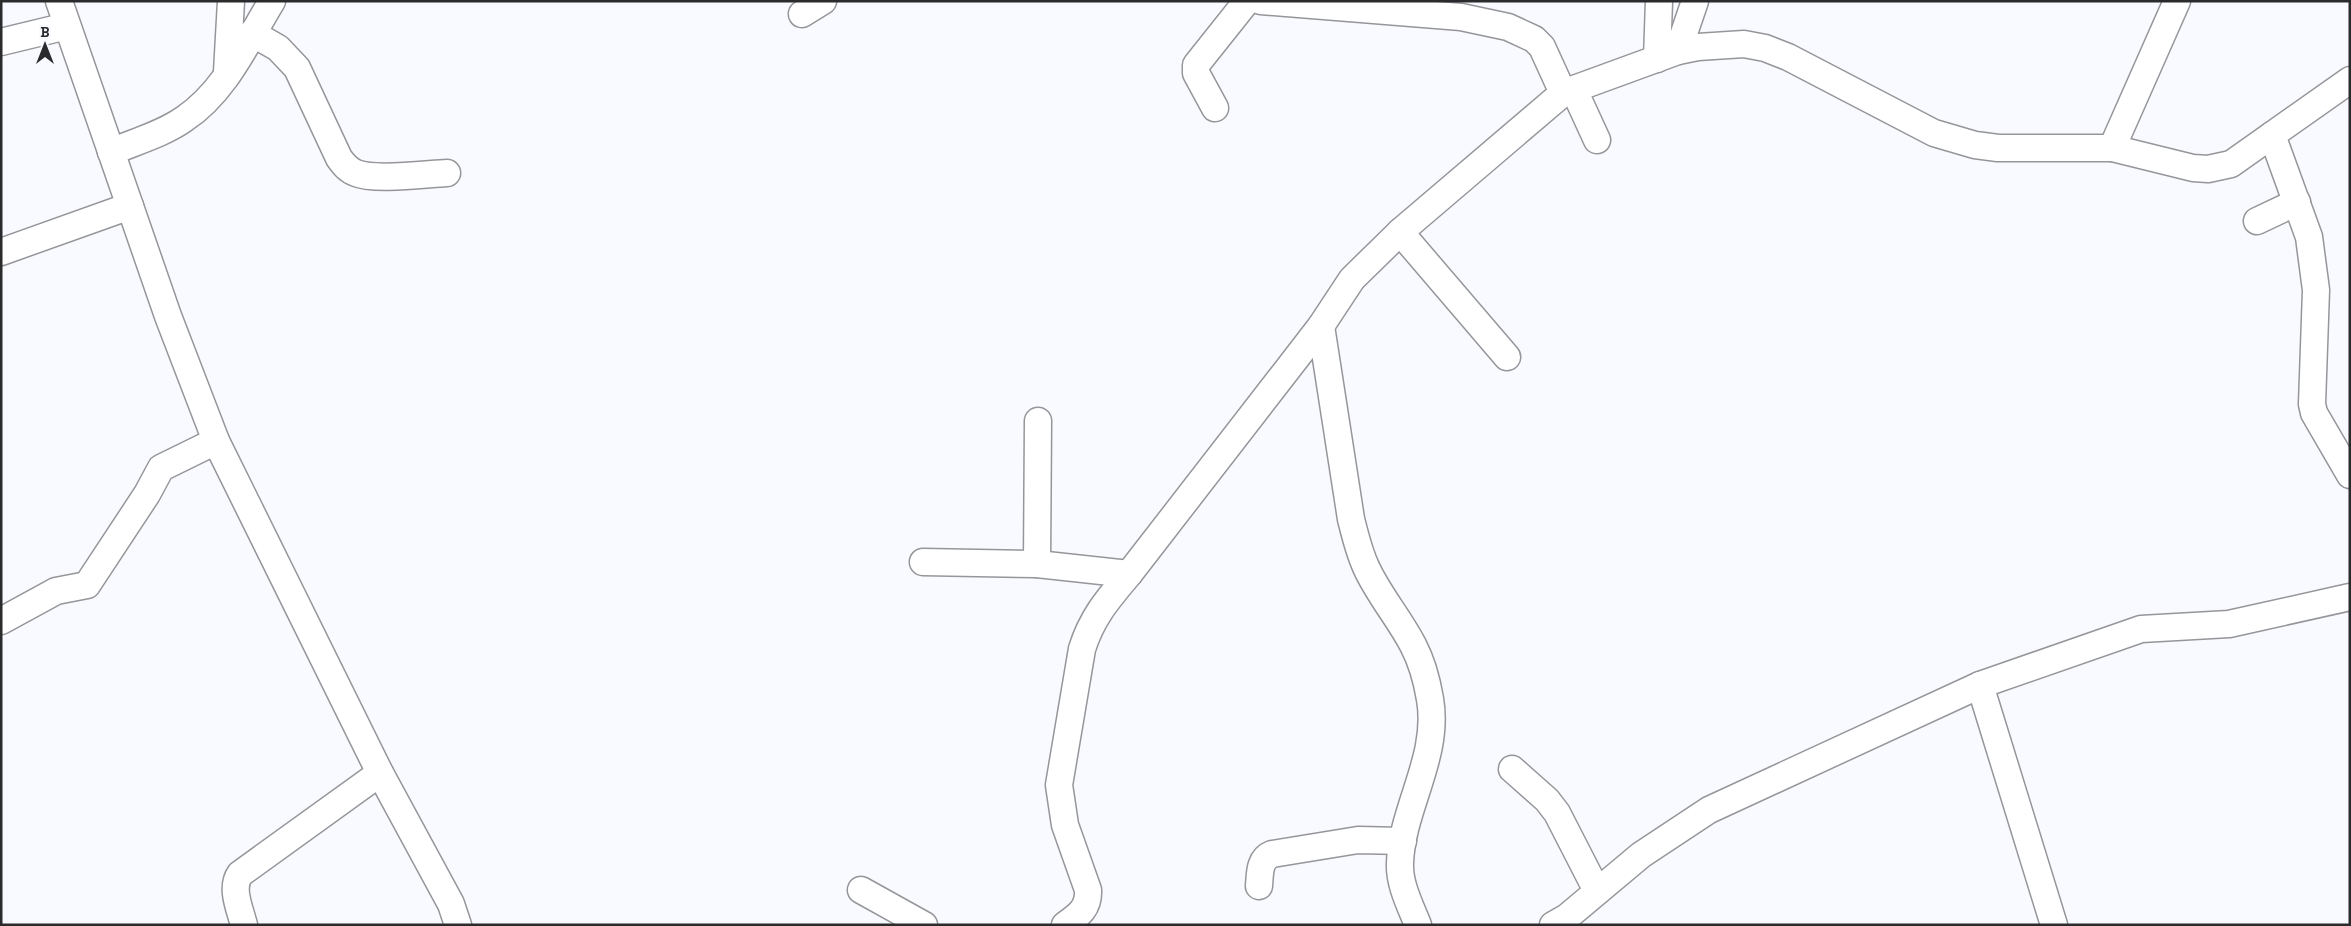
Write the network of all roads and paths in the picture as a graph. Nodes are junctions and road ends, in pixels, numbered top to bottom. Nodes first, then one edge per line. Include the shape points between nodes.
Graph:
1 (59, 1) edge
2 (231, 1) edge
3 (272, 1) edge
4 (1247, 1) edge
5 (1261, 1) edge
6 (1659, 1) edge
7 (1695, 1) edge
8 (2176, 1) edge
9 (1459, 9) edge
10 (67, 26) junction
11 (252, 33) junction
12 (1, 42) edge
13 (1668, 55) junction
14 (227, 75) junction
15 (2350, 80) edge
16 (1569, 91) junction
17 (1215, 108) dead end
18 (2272, 135) junction
19 (1597, 140) dead end
20 (2112, 148) junction
21 (111, 152) junction
22 (446, 173) dead end
23 (2297, 202) junction
24 (130, 206) junction
25 (2257, 221) dead end
26 (1400, 232) junction
27 (1, 252) edge
28 (1321, 326) junction
29 (1507, 357) dead end
30 (1038, 421) dead end
31 (216, 441) junction
32 (2350, 475) edge
33 (922, 562) dead end
34 (1037, 564) junction
35 (1129, 574) junction
36 (2350, 597) edge
37 (1, 621) edge
38 (1980, 685) junction
39 (1512, 769) dead end
40 (380, 773) junction
41 (1403, 841) junction
42 (1259, 886) dead end
43 (861, 890) dead end
44 (1597, 891) junction
45 (244, 925) edge
46 (458, 925) edge
47 (924, 925) edge
48 (1065, 925) edge
49 (1418, 925) edge
50 (1553, 925) edge
51 (2054, 925) edge

1 - 10 street
2 - 14 street
3 - 11 street
4 - 17 street via 1196,65 1196,73
5 - 9 street
6 - 13 street
7 - 13 street
8 - 20 street
9 - 16 street via 1534,39
10 - 12 street
10 - 21 street
11 - 14 street
11 - 22 street via 278,48 297,68 346,168 373,177
13 - 16 street
13 - 20 street via 1720,44 1765,48 1934,133 1975,145
14 - 21 street via 199,109 182,121
15 - 18 street
16 - 19 street
16 - 26 street
18 - 20 street via 2240,158 2219,168 2193,168
18 - 23 street
21 - 24 street
23 - 25 street
23 - 32 street via 2309,237 2316,290 2312,404 2318,423
24 - 27 street
24 - 31 street
26 - 28 street via 1352,279
26 - 29 street
28 - 35 street
28 - 41 street via 1358,546 1366,568 1413,645 1424,671 1430,701 1432,729 1426,762
30 - 34 street
31 - 37 street via 161,468 87,585 56,592
31 - 40 street
33 - 34 street
34 - 35 street
35 - 48 street via 1098,612 1088,628 1082,649 1059,785 1065,825 1089,899 1086,908
36 - 38 street via 2230,624 2141,629
38 - 44 street via 1709,810 1641,855
38 - 51 street
39 - 44 street via 1557,813
40 - 45 street via 240,874 235,888
40 - 46 street via 451,904
41 - 42 street via 1358,840 1272,854 1262,863
41 - 49 street via 1402,879
43 - 47 street
44 - 50 street

